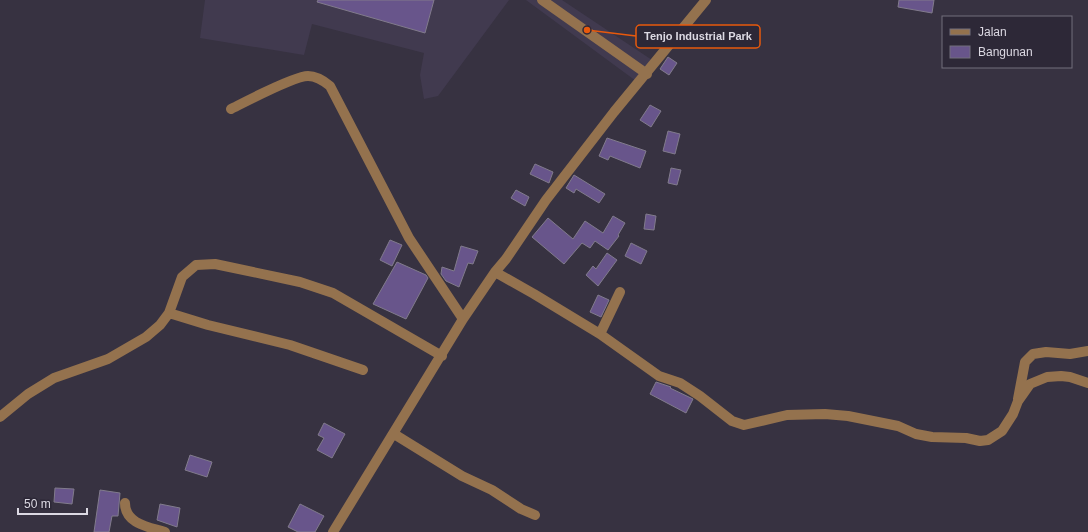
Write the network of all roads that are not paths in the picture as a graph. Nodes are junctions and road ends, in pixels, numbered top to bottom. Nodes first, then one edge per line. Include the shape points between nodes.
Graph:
1 (542, 0) edge
2 (706, 0) edge
3 (647, 74) junction
4 (231, 109) dead end
5 (495, 272) junction
6 (620, 292) dead end
7 (169, 312) junction
8 (463, 319) junction
9 (600, 334) junction
10 (1088, 350) edge
11 (442, 356) junction
12 (363, 370) dead end
13 (1088, 383) edge
14 (1018, 402) junction
15 (0, 417) edge
16 (394, 434) junction
17 (125, 503) dead end
18 (535, 515) dead end
19 (145, 529) edge
20 (165, 532) edge
21 (333, 532) edge

1 - 3 street
2 - 3 street
3 - 5 street via 614,112 551,194
4 - 8 street via 255,96 306,76 320,79 330,86 409,238
5 - 8 street
5 - 9 street
6 - 9 street
7 - 11 street via 182,276 196,265 215,264 300,282 333,293
7 - 12 street via 290,345
7 - 15 street via 160,325 146,337 108,359 54,378 28,394
8 - 11 street
9 - 14 street via 653,373 680,383 732,421 744,425 786,415 825,414 898,426 916,434 932,437 980,441 988,440 1002,431
10 - 14 street via 1070,354 1033,354 1025,362
11 - 16 street
13 - 14 street via 1070,377 1047,377 1030,384
16 - 18 street via 462,476
16 - 21 street
17 - 19 street via 127,514
19 - 20 street

